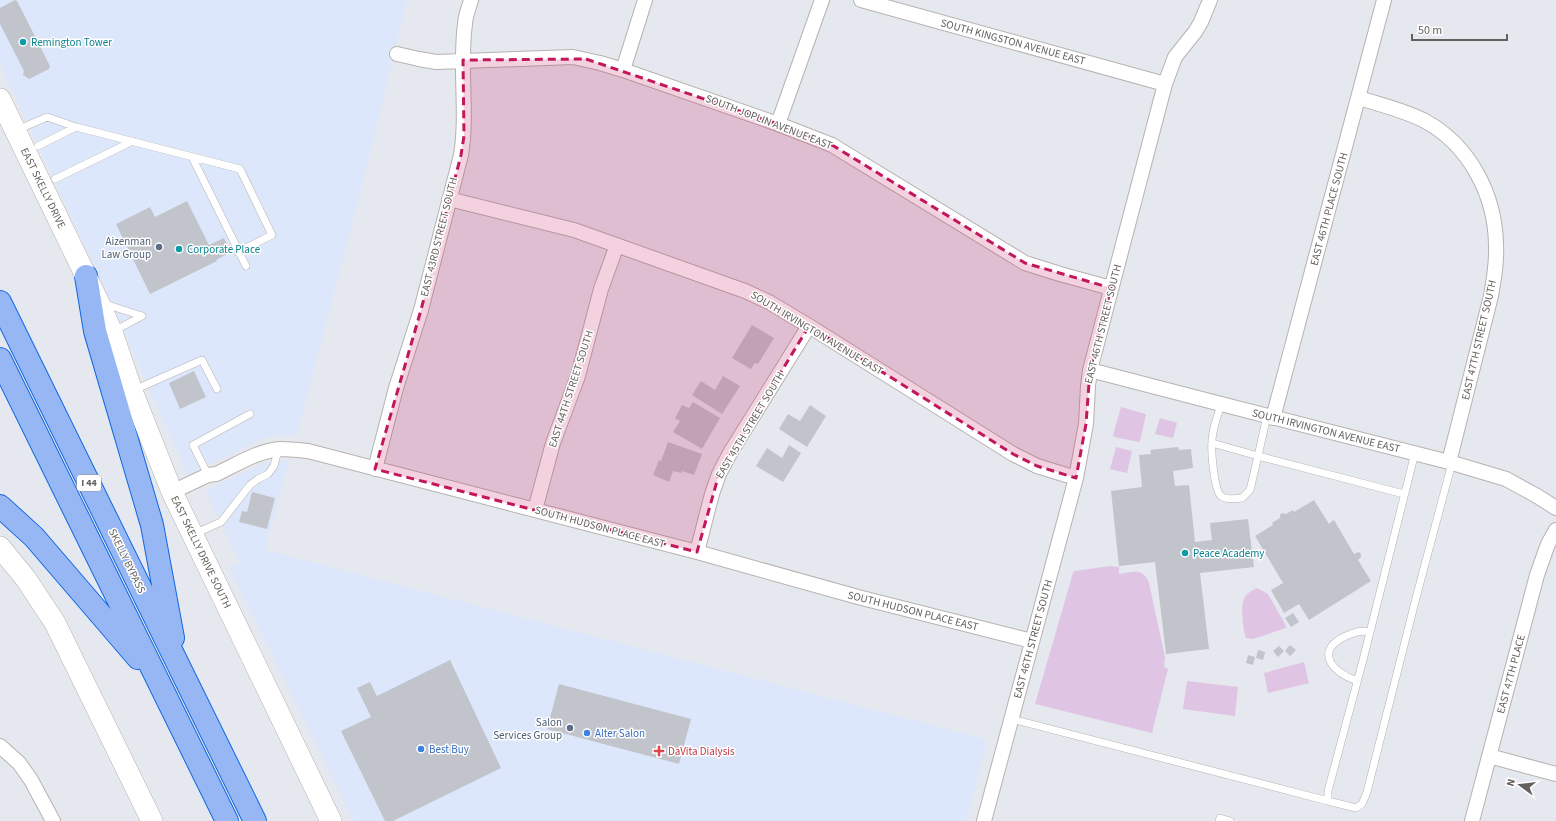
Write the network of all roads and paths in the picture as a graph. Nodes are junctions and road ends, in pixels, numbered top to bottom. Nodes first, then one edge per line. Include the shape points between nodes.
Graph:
1 (471, 0) edge
2 (645, 0) edge
3 (822, 0) edge
4 (861, 0) edge
5 (1210, 0) edge
6 (1384, 0) edge
7 (397, 54) dead end
8 (463, 60) junction
9 (623, 70) junction
10 (1165, 84) junction
11 (1359, 98) junction
12 (0, 99) edge
13 (778, 124) junction
14 (76, 127) junction
15 (15, 131) junction
16 (133, 142) junction
17 (38, 146) dead end
18 (192, 157) junction
19 (55, 178) dead end
20 (449, 199) junction
21 (617, 245) junction
22 (238, 252) junction
23 (246, 266) dead end
24 (86, 276) junction
25 (1111, 288) junction
26 (98, 301) junction
27 (0, 302) edge
28 (810, 326) junction
29 (112, 332) junction
30 (0, 359) edge
31 (1090, 370) junction
32 (217, 389) dead end
33 (132, 391) junction
34 (1221, 404) junction
35 (250, 414) dead end
36 (1270, 417) junction
37 (1212, 443) junction
38 (278, 450) junction
39 (1415, 453) junction
40 (1258, 456) junction
41 (1451, 463) junction
42 (375, 469) junction
43 (208, 475) junction
44 (1076, 478) junction
45 (172, 492) junction
46 (1404, 494) junction
47 (0, 506) edge
48 (1556, 508) edge
49 (535, 510) junction
50 (1556, 530) edge
51 (192, 534) junction
52 (0, 547) edge
53 (697, 552) junction
54 (1370, 632) junction
55 (1032, 641) junction
56 (178, 665) junction
57 (1357, 681) junction
58 (160, 683) junction
59 (1012, 719) junction
60 (0, 746) edge
61 (1489, 756) junction
62 (1556, 774) edge
63 (1328, 801) junction
64 (53, 821) edge
65 (152, 821) edge
66 (227, 821) edge
67 (255, 821) edge
68 (331, 821) edge
69 (984, 821) edge
70 (1219, 821) edge
71 (1230, 821) edge
72 (1472, 821) edge

1 - 8 street, EAST 43RD STREET SOUTH via 465,22
2 - 9 street
3 - 13 street
4 - 10 street, SOUTH KINGSTON AVENUE EAST
5 - 10 street, EAST 46TH STREET SOUTH via 1195,32 1175,57
6 - 11 street, EAST 46TH PLACE SOUTH
7 - 8 street, SOUTH JOPLIN AVENUE EAST via 436,62
8 - 9 street, SOUTH JOPLIN AVENUE EAST via 573,57
8 - 20 street, EAST 43RD STREET SOUTH via 464,136
9 - 13 street, SOUTH JOPLIN AVENUE EAST
10 - 25 street, EAST 46TH STREET SOUTH
11 - 36 street, EAST 46TH PLACE SOUTH
11 - 41 street, EAST 47TH STREET SOUTH via 1408,113 1451,140 1477,172 1486,191 1492,214 1496,244 1491,296
12 - 15 main road, EAST SKELLY DRIVE
13 - 25 street, SOUTH JOPLIN AVENUE EAST via 832,145 1026,263
14 - 15 lane via 47,117
14 - 16 lane
14 - 17 lane
15 - 24 main road, EAST SKELLY DRIVE
16 - 18 lane
16 - 19 lane
18 - 22 lane
18 - 22 lane via 240,169 272,235
20 - 21 street, SOUTH IRVINGTON AVENUE EAST via 574,230
20 - 42 street, EAST 43RD STREET SOUTH via 421,310 396,388
21 - 28 street, SOUTH IRVINGTON AVENUE EAST via 745,291
21 - 49 street, EAST 44TH STREET SOUTH via 601,289 578,376 553,443
22 - 23 lane
24 - 26 main road, EAST SKELLY DRIVE SOUTH
24 - 56 highway via 95,331 152,525
25 - 31 street, EAST 46TH STREET SOUTH
26 - 29 main road, EAST SKELLY DRIVE SOUTH
26 - 29 lane via 142,316
27 - 56 highway, SKELLY BYPASS / I 44
28 - 44 street, SOUTH IRVINGTON AVENUE EAST via 1013,454 1037,466
28 - 53 street, EAST 45TH STREET SOUTH via 718,474
29 - 33 main road, EAST SKELLY DRIVE SOUTH
30 - 58 highway, I 44
31 - 34 street, SOUTH IRVINGTON AVENUE EAST
31 - 44 street, EAST 46TH STREET SOUTH via 1086,424
32 - 33 lane via 202,360
33 - 45 main road, EAST SKELLY DRIVE SOUTH
34 - 36 street, SOUTH IRVINGTON AVENUE EAST
34 - 37 lane
35 - 43 lane via 193,444
36 - 39 street, SOUTH IRVINGTON AVENUE EAST
36 - 40 lane
37 - 40 lane
37 - 40 lane via 1214,471 1221,497 1242,498 1250,490
38 - 42 street, SOUTH HUDSON PLACE EAST via 308,451
38 - 43 street, SOUTH HUDSON PLACE EAST
38 - 51 lane via 274,466 268,474 250,485 221,522
39 - 41 street, SOUTH IRVINGTON AVENUE EAST
39 - 46 lane
40 - 46 lane
41 - 48 street, SOUTH IRVINGTON AVENUE EAST via 1506,480
41 - 63 lane via 1367,792 1362,804 1356,808
42 - 49 street, SOUTH HUDSON PLACE EAST
43 - 45 street, SOUTH HUDSON PLACE EAST
44 - 55 street, EAST 46TH STREET SOUTH
45 - 51 main road, EAST SKELLY DRIVE SOUTH
46 - 54 lane
47 - 58 highway via 34,537
49 - 53 street, SOUTH HUDSON PLACE EAST
50 - 61 street, EAST 47TH PLACE via 1537,575
51 - 68 main road, EAST SKELLY DRIVE SOUTH
52 - 65 main road via 26,579 55,623
53 - 55 street, SOUTH HUDSON PLACE EAST via 858,597
54 - 57 lane
54 - 57 lane via 1362,630 1338,640 1328,652 1330,662 1337,671
55 - 59 street, EAST 46TH STREET SOUTH
56 - 67 highway, SKELLY BYPASS / I 44
57 - 63 lane via 1328,791
58 - 66 highway, I 44
59 - 63 lane
59 - 69 street, EAST 46TH STREET SOUTH
60 - 64 street via 19,763
61 - 62 street
61 - 72 street, EAST 47TH PLACE
70 - 71 lane via 1220,818

